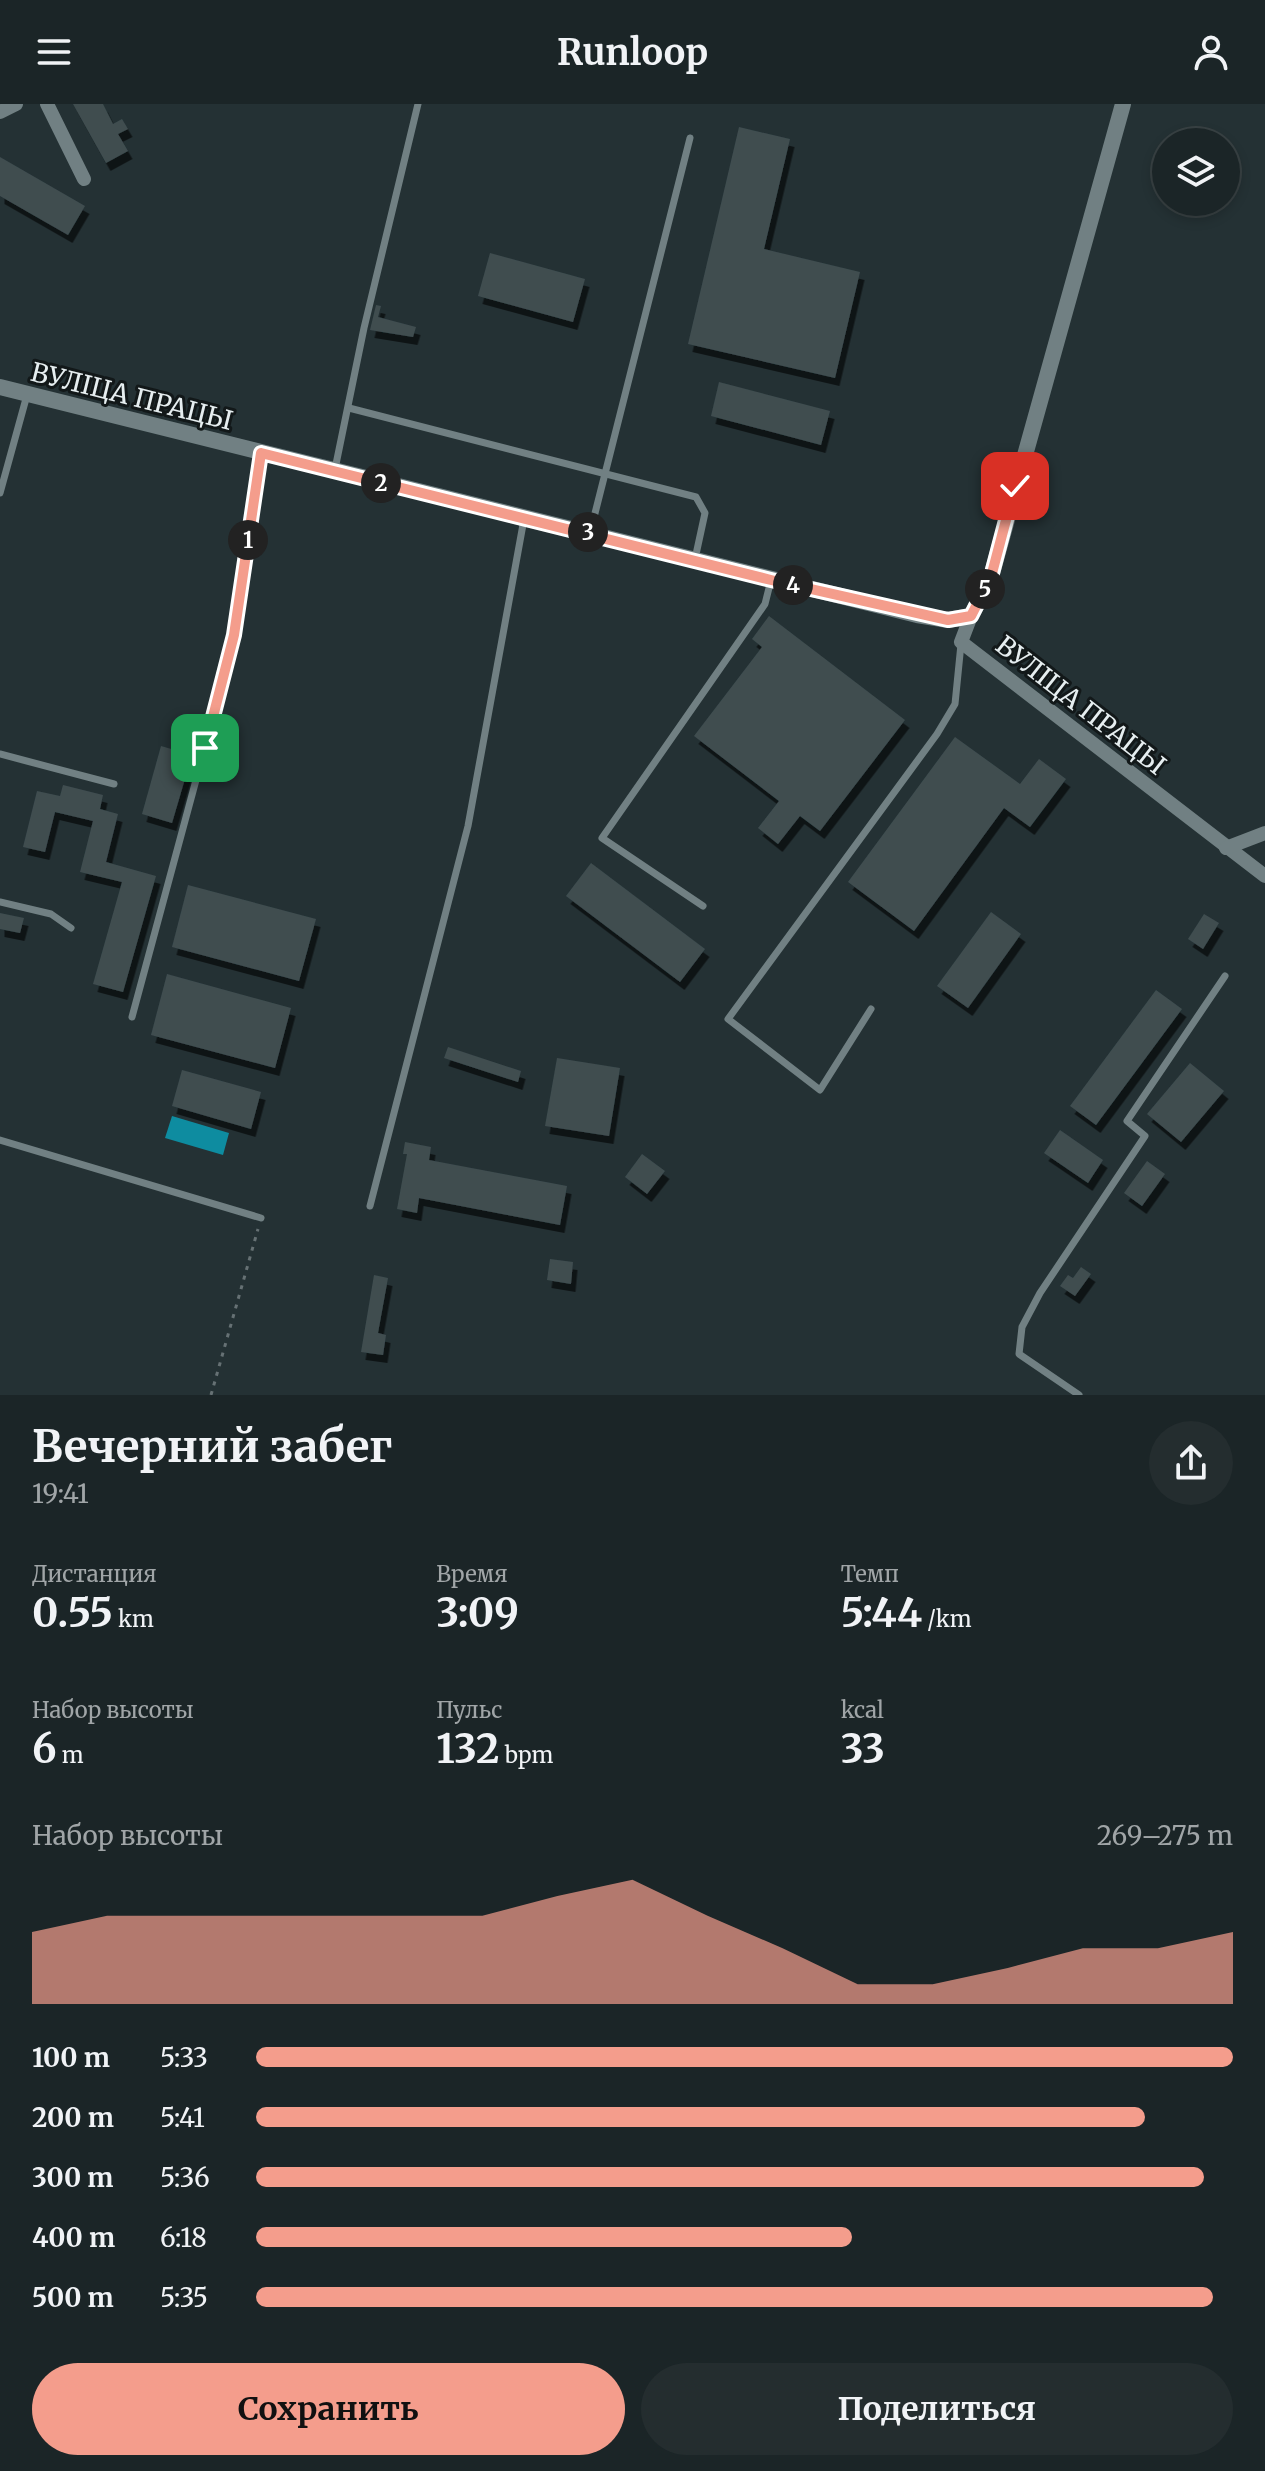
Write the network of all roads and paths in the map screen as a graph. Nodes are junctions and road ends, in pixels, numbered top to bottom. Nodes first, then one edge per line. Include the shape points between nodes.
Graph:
1 (16, 104) edge
2 (47, 104) edge
3 (418, 104) edge
4 (1123, 104) edge
5 (0, 112) edge
6 (690, 138) dead end
7 (84, 179) dead end
8 (0, 387) edge
9 (27, 395) junction
10 (349, 408) junction
11 (261, 453) junction
12 (335, 471) junction
13 (604, 474) junction
14 (0, 493) edge
15 (524, 519) junction
16 (590, 533) junction
17 (695, 559) junction
18 (771, 580) junction
19 (971, 616) junction
20 (961, 642) junction
21 (0, 754) edge
22 (114, 784) dead end
23 (1265, 833) edge
24 (1226, 848) junction
25 (1265, 876) edge
26 (0, 902) edge
27 (703, 906) dead end
28 (71, 928) dead end
29 (1225, 976) dead end
30 (871, 1009) dead end
31 (132, 1017) dead end
32 (0, 1140) edge
33 (370, 1206) dead end
34 (261, 1218) joint
35 (211, 1395) edge
36 (1079, 1395) edge

1 - 5 street
2 - 7 street
3 - 10 lane
4 - 19 street via 991,577
6 - 13 lane
8 - 9 street, ВУЛІЦА ПРАЦЫ
9 - 11 street, ВУЛІЦА ПРАЦЫ
9 - 14 lane
10 - 12 lane
10 - 13 lane
11 - 12 street, ВУЛІЦА ПРАЦЫ
11 - 31 lane via 229,658
12 - 15 street, ВУЛІЦА ПРАЦЫ
13 - 16 lane
13 - 17 lane via 696,497 705,513
15 - 16 street, ВУЛІЦА ПРАЦЫ
15 - 33 lane via 468,826
16 - 17 street, ВУЛІЦА ПРАЦЫ
17 - 18 street, ВУЛІЦА ПРАЦЫ
18 - 19 street, ВУЛІЦА ПРАЦЫ via 917,615 948,620
18 - 27 lane via 765,604 602,838
19 - 20 street, ВУЛІЦА ПРАЦЫ
20 - 24 street, ВУЛІЦА ПРАЦЫ
20 - 30 lane via 955,704 937,734 728,1019 820,1090
21 - 22 lane
23 - 24 street
24 - 25 street, ВУЛІЦА ПРАЦЫ
26 - 28 lane via 51,914
29 - 36 lane via 1127,1121 1145,1136 1022,1327 1019,1354
32 - 34 lane
34 - 35 path

